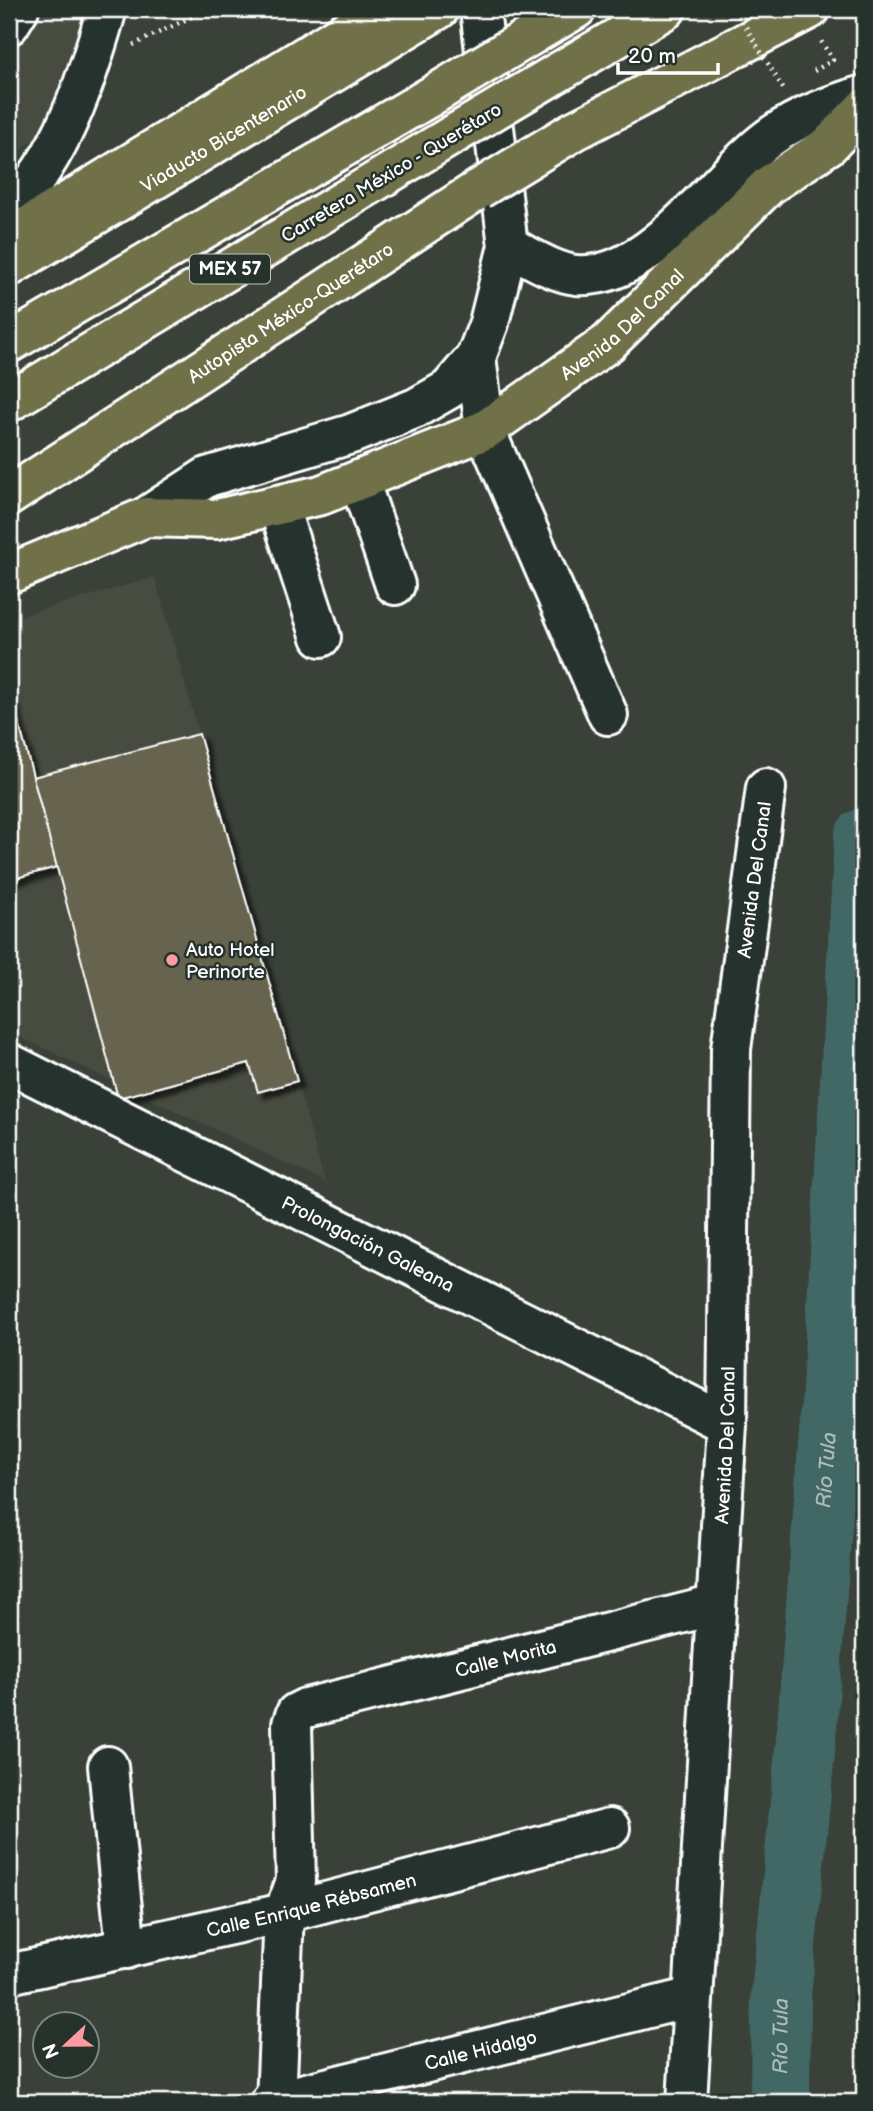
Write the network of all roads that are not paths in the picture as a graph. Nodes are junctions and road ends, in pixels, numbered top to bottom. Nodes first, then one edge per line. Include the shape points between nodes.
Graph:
1 (19, 9) edge
2 (107, 9) edge
3 (439, 9) edge
4 (480, 9) edge
5 (576, 9) edge
6 (666, 9) edge
7 (810, 9) edge
8 (381, 10) edge
9 (9, 25) edge
10 (864, 95) edge
11 (864, 108) edge
12 (846, 142) edge
13 (9, 211) edge
14 (9, 238) edge
15 (508, 246) junction
16 (9, 267) edge
17 (9, 344) edge
18 (476, 357) junction
19 (9, 402) edge
20 (485, 429) junction
21 (359, 480) junction
22 (9, 496) edge
23 (278, 505) junction
24 (146, 517) junction
25 (9, 574) edge
26 (395, 585) dead end
27 (321, 636) dead end
28 (608, 715) dead end
29 (766, 788) dead end
30 (9, 1063) edge
31 (727, 1424) junction
32 (716, 1605) junction
33 (107, 1766) dead end
34 (610, 1828) dead end
35 (284, 1913) junction
36 (126, 1949) junction
37 (9, 1974) edge
38 (693, 1997) junction
39 (274, 2102) edge
40 (687, 2102) edge

1 - 9 street
2 - 13 street via 65,132
3 - 16 main road, Viaducto Bicentenario
4 - 15 street
5 - 17 main road, MEX 57, bridge
6 - 19 main road, Carretera México - Querétaro / MEX 57, bridge
7 - 22 main road, Autopista México-Querétaro, bridge via 574,131
8 - 14 main road
10 - 15 street via 826,106 775,133 654,247 613,270 577,275
11 - 12 main road, Avenida Del Canal
12 - 20 main road, Avenida Del Canal via 769,185 608,343
15 - 18 street
18 - 20 street
18 - 24 street via 449,389 416,408 351,434 207,477
20 - 21 main road, Avenida Del Canal
20 - 28 street
21 - 23 main road, Avenida Del Canal
21 - 26 street
23 - 24 main road, Avenida Del Canal via 217,519
23 - 27 street
24 - 25 main road
29 - 31 street, Avenida Del Canal via 731,1049
30 - 31 street, Prolongación Galeana
31 - 32 street, Avenida Del Canal
32 - 35 street, Calle Morita via 296,1713 292,1724 296,1881
32 - 38 street, Avenida Del Canal
33 - 36 street
34 - 35 street, Calle Enrique Rébsamen
35 - 36 street, Calle Enrique Rébsamen
35 - 39 street
36 - 37 street, Calle Enrique Rébsamen
38 - 39 street, Calle Hidalgo
38 - 40 street, Avenida Del Canal

